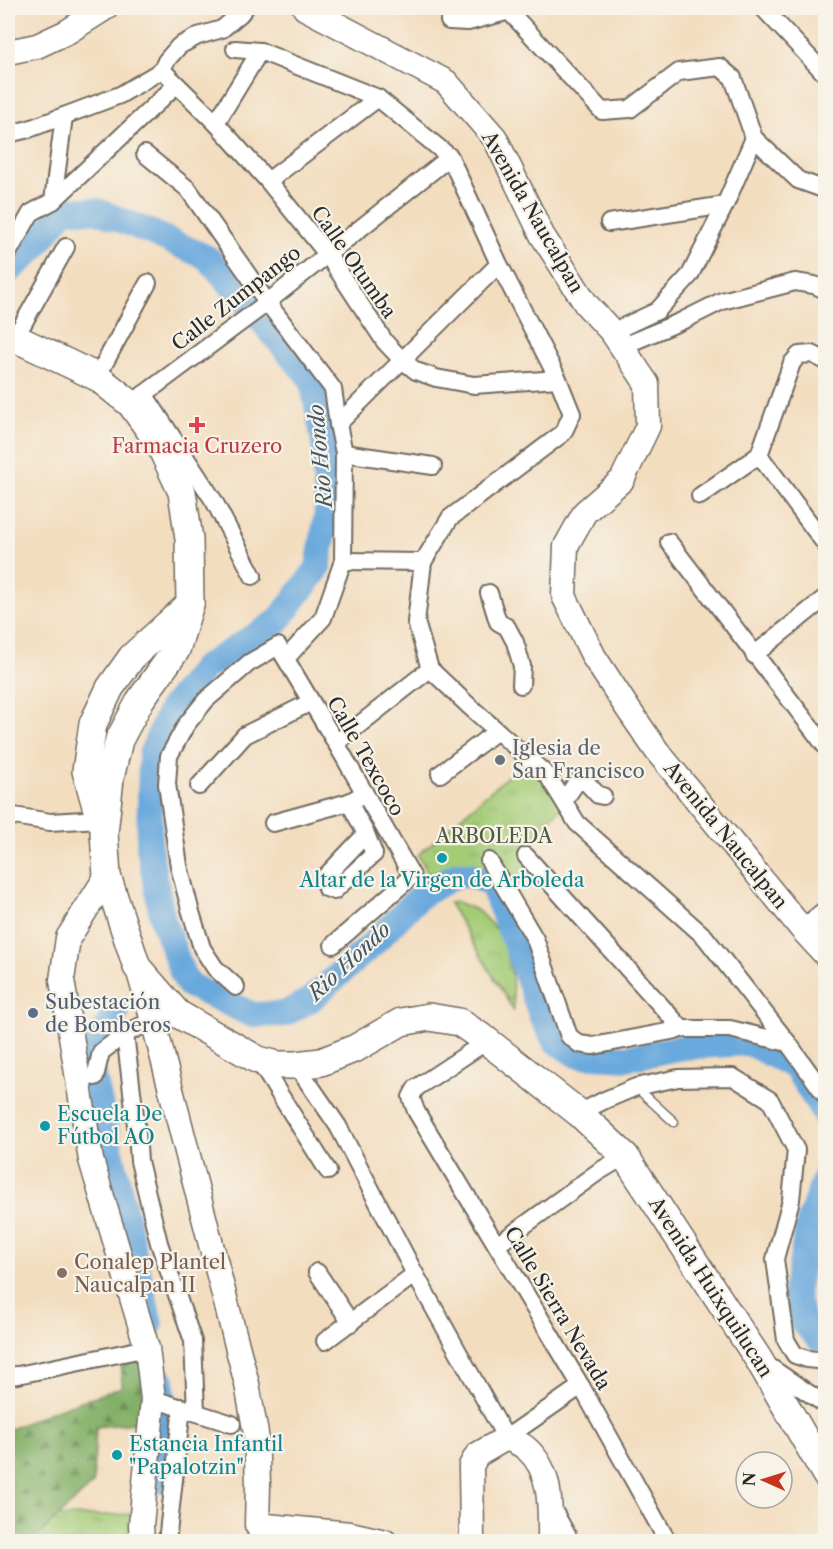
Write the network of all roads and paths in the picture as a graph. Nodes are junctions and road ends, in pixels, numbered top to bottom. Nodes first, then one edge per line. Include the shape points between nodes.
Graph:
1 (105, 8) edge
2 (245, 8) edge
3 (763, 8) edge
4 (313, 9) edge
5 (508, 9) edge
6 (451, 14) edge
7 (235, 49) dead end
8 (260, 51) junction
9 (8, 52) edge
10 (162, 70) junction
11 (825, 75) edge
12 (177, 85) junction
13 (378, 98) junction
14 (64, 116) junction
15 (216, 123) junction
16 (8, 134) edge
17 (754, 138) junction
18 (146, 154) dead end
19 (450, 157) junction
20 (268, 181) junction
21 (825, 190) edge
22 (53, 201) junction
23 (725, 205) junction
24 (609, 223) dead end
25 (66, 247) dead end
26 (8, 253) edge
27 (327, 254) junction
28 (499, 264) junction
29 (148, 283) dead end
30 (825, 290) edge
31 (264, 305) junction
32 (11, 337) edge
33 (618, 339) junction
34 (402, 360) junction
35 (825, 362) edge
36 (97, 377) junction
37 (558, 379) junction
38 (138, 399) junction
39 (338, 424) junction
40 (344, 453) junction
41 (759, 455) junction
42 (433, 466) dead end
43 (700, 496) dead end
44 (669, 542) dead end
45 (825, 545) edge
46 (343, 561) junction
47 (423, 562) junction
48 (253, 576) dead end
49 (489, 593) dead end
50 (825, 597) edge
51 (281, 651) junction
52 (754, 655) junction
53 (430, 669) junction
54 (521, 685) dead end
55 (311, 702) junction
56 (497, 731) junction
57 (336, 743) junction
58 (825, 747) edge
59 (440, 774) dead end
60 (199, 786) dead end
61 (603, 796) dead end
62 (356, 798) junction
63 (564, 801) junction
64 (8, 815) edge
65 (273, 823) dead end
66 (102, 826) junction
67 (366, 834) junction
68 (526, 856) dead end
69 (489, 861) dead end
70 (107, 876) junction
71 (825, 909) edge
72 (802, 929) junction
73 (333, 945) dead end
74 (825, 955) edge
75 (236, 987) dead end
76 (166, 1017) junction
77 (682, 1029) junction
78 (125, 1035) junction
79 (487, 1041) junction
80 (788, 1043) junction
81 (258, 1060) junction
82 (296, 1065) junction
83 (95, 1077) dead end
84 (636, 1087) junction
85 (825, 1096) edge
86 (579, 1113) junction
87 (674, 1122) dead end
88 (625, 1156) junction
89 (328, 1171) dead end
90 (497, 1245) junction
91 (317, 1272) dead end
92 (415, 1274) junction
93 (351, 1323) junction
94 (325, 1341) dead end
95 (147, 1348) junction
96 (759, 1360) junction
97 (825, 1361) edge
98 (8, 1376) edge
99 (581, 1386) junction
100 (171, 1404) junction
101 (825, 1405) edge
102 (232, 1424) dead end
103 (506, 1438) junction
104 (825, 1475) edge
105 (550, 1503) junction
106 (257, 1533) edge
107 (142, 1542) edge
108 (167, 1542) edge
109 (385, 1542) edge
110 (470, 1542) edge
111 (549, 1542) edge
112 (571, 1542) edge
113 (668, 1542) edge

1 - 9 main road via 67,32 36,46
2 - 10 street via 222,29 179,46
3 - 11 street
4 - 33 main road, Avenida Naucalpan via 446,82 495,138 542,236 586,304
5 - 6 street via 468,22
5 - 17 street via 602,111 630,109 679,72 720,67 733,78
7 - 8 street
8 - 13 street
8 - 15 street
10 - 12 street, Calle Otumba
10 - 14 street via 120,95
12 - 15 street, Calle Otumba
12 - 22 street
13 - 19 street
13 - 20 street
14 - 16 street
14 - 22 street
15 - 20 street, Calle Otumba
17 - 21 street via 798,180
17 - 23 street
18 - 31 street via 188,189
19 - 27 street, Calle Zumpango
19 - 28 street
20 - 27 street, Calle Otumba
22 - 26 street via 31,213
23 - 24 street
23 - 33 street via 690,274 657,311
25 - 32 street
27 - 31 street, Calle Zumpango
27 - 34 street, Calle Otumba via 385,342
28 - 34 street
28 - 37 street
29 - 36 street
30 - 33 street via 795,282 774,286 722,301 684,320
31 - 38 street, Calle Zumpango
31 - 39 street via 333,389
32 - 36 main road
33 - 72 main road, Avenida Naucalpan via 647,384 648,426 622,480 585,512 566,546 564,596 594,657 633,718
34 - 37 street, Calle Otumba via 416,371 436,378 474,385
34 - 39 street
35 - 41 street via 812,354 799,355 792,363
36 - 38 main road
37 - 47 street via 572,414 563,433 450,519
38 - 48 street via 214,501
38 - 66 main road via 182,492 189,539 190,604 176,650 141,699 119,740
39 - 40 street
40 - 42 street
40 - 46 street
41 - 43 street
41 - 45 street
44 - 52 street
46 - 47 street
46 - 51 street via 323,618 290,654
47 - 53 street via 416,622
49 - 54 street via 498,622 507,627 515,642 522,666
50 - 52 street
51 - 55 street, Calle Texcoco
51 - 75 street via 249,663 206,700 169,756 167,784 179,866 190,909 202,948 215,968
52 - 58 street
53 - 56 street
53 - 57 street
55 - 57 street, Calle Texcoco
55 - 60 street via 245,735
56 - 59 street
56 - 63 street via 549,776
57 - 62 street, Calle Texcoco
61 - 63 street via 585,781 576,783
62 - 65 street
62 - 67 street
62 - 73 street, Calle Texcoco via 411,876
63 - 80 street via 577,824 705,937
64 - 66 street
66 - 70 main road
67 - 67 street via 325,877 326,888 334,891 374,854
68 - 77 street
69 - 77 street via 535,939 569,1036 579,1044 593,1046
70 - 76 main road via 137,967
70 - 95 main road via 68,938 62,980 91,1160
71 - 72 street
72 - 74 main road, Avenida Naucalpan
76 - 78 street
76 - 81 main road
76 - 106 main road via 256,1434
77 - 80 street via 730,1029
78 - 83 street via 101,1052
78 - 100 street via 139,1161 159,1243 193,1341
79 - 82 main road, Avenida Huixquilucan via 459,1022 429,1017 401,1022 356,1048 321,1062
79 - 86 main road, Avenida Huixquilucan
79 - 90 street, Calle Sierra Nevada via 416,1088 411,1097
80 - 85 street
81 - 82 main road, Avenida Huixquilucan
81 - 89 street
82 - 92 street via 338,1126
84 - 86 street
84 - 87 lane
84 - 97 street via 678,1078 733,1077 770,1100 796,1150 791,1200 775,1259 786,1340 795,1354
86 - 88 main road, Avenida Huixquilucan
88 - 90 street
88 - 96 main road, Avenida Huixquilucan
90 - 99 street, Calle Sierra Nevada
91 - 93 street
92 - 93 street
92 - 103 street
93 - 94 street
95 - 98 street
95 - 100 main road
96 - 101 street
96 - 104 main road, Avenida Huixquilucan
99 - 103 street
99 - 113 street, Calle Sierra Nevada
100 - 102 street
100 - 107 main road via 141,1525
100 - 108 street
103 - 105 main road via 527,1448 543,1470
103 - 110 main road via 477,1455 471,1466
105 - 111 main road
105 - 112 street
106 - 109 main road via 350,1534

